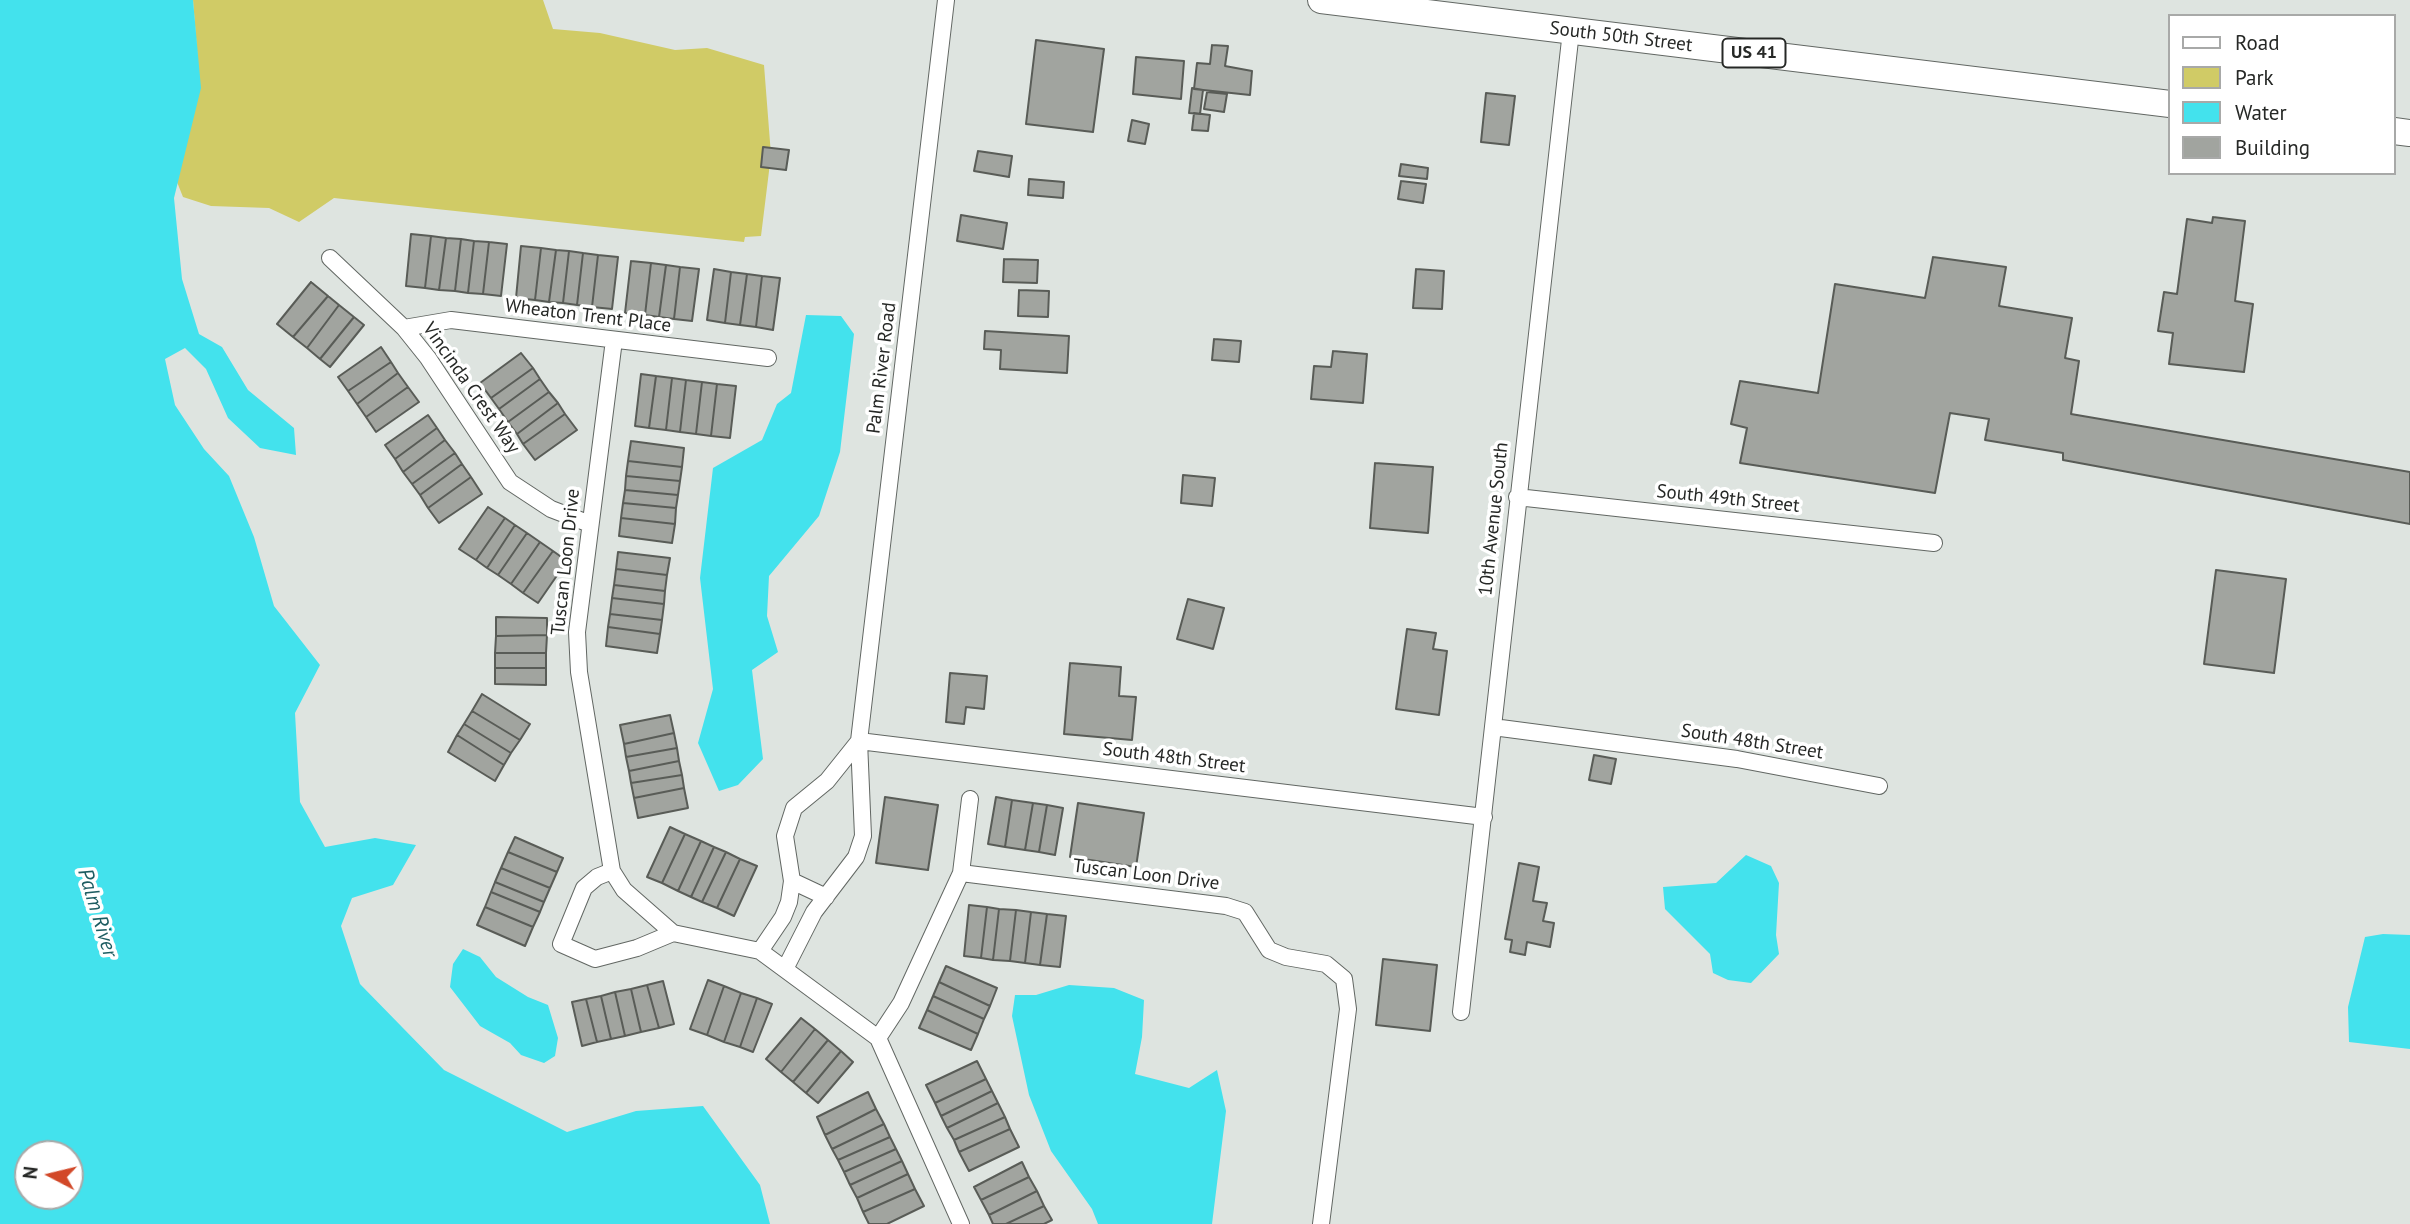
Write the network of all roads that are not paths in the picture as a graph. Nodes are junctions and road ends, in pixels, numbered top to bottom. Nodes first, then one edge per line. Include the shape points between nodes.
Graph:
1 (946, 0) edge
2 (1321, 0) edge
3 (1571, 31) junction
4 (2168, 104) edge
5 (330, 258) dead end
6 (404, 328) junction
7 (614, 340) junction
8 (768, 358) dead end
9 (1517, 497) junction
10 (590, 523) junction
11 (1934, 543) dead end
12 (1493, 727) junction
13 (859, 741) junction
14 (1879, 786) dead end
15 (970, 799) dead end
16 (1484, 817) junction
17 (612, 871) junction
18 (961, 873) junction
19 (792, 881) junction
20 (826, 897) junction
21 (673, 933) junction
22 (760, 951) junction
23 (785, 969) junction
24 (1461, 1012) dead end
25 (878, 1038) junction
26 (961, 1224) edge
27 (1321, 1224) edge

1 - 13 street, Palm River Road
2 - 3 main road, South 50th Street / US 41
3 - 4 main road, South 50th Street / US 41
3 - 9 street, 10th Avenue South
5 - 6 street, Vincinda Crest Way
6 - 7 street, Wheaton Trent Place via 451,320
6 - 10 street, Vincinda Crest Way via 510,482 551,509
7 - 8 street, Wheaton Trent Place
7 - 10 street, Tuscan Loon Drive
9 - 11 street, South 49th Street
9 - 12 street, 10th Avenue South
10 - 17 street, Tuscan Loon Drive via 578,632 579,672
12 - 14 street, South 48th Street via 1737,759
12 - 16 street, 10th Avenue South
13 - 16 street, South 48th Street
13 - 19 street via 827,781 794,808 785,836
13 - 20 street, Palm River Road via 863,836 856,857
15 - 18 street
16 - 24 street, 10th Avenue South
17 - 21 street, Tuscan Loon Drive via 624,890
17 - 21 street via 584,888 561,944 595,959
18 - 25 street via 901,1003
18 - 27 street, Tuscan Loon Drive via 1226,906 1245,912 1269,950 1326,964 1344,979 1348,1009
19 - 20 street
19 - 22 street via 783,917
20 - 23 street, Palm River Road
21 - 22 street, Tuscan Loon Drive
22 - 23 street, Tuscan Loon Drive
23 - 25 street, Tuscan Loon Drive
25 - 26 street, Tuscan Loon Drive

